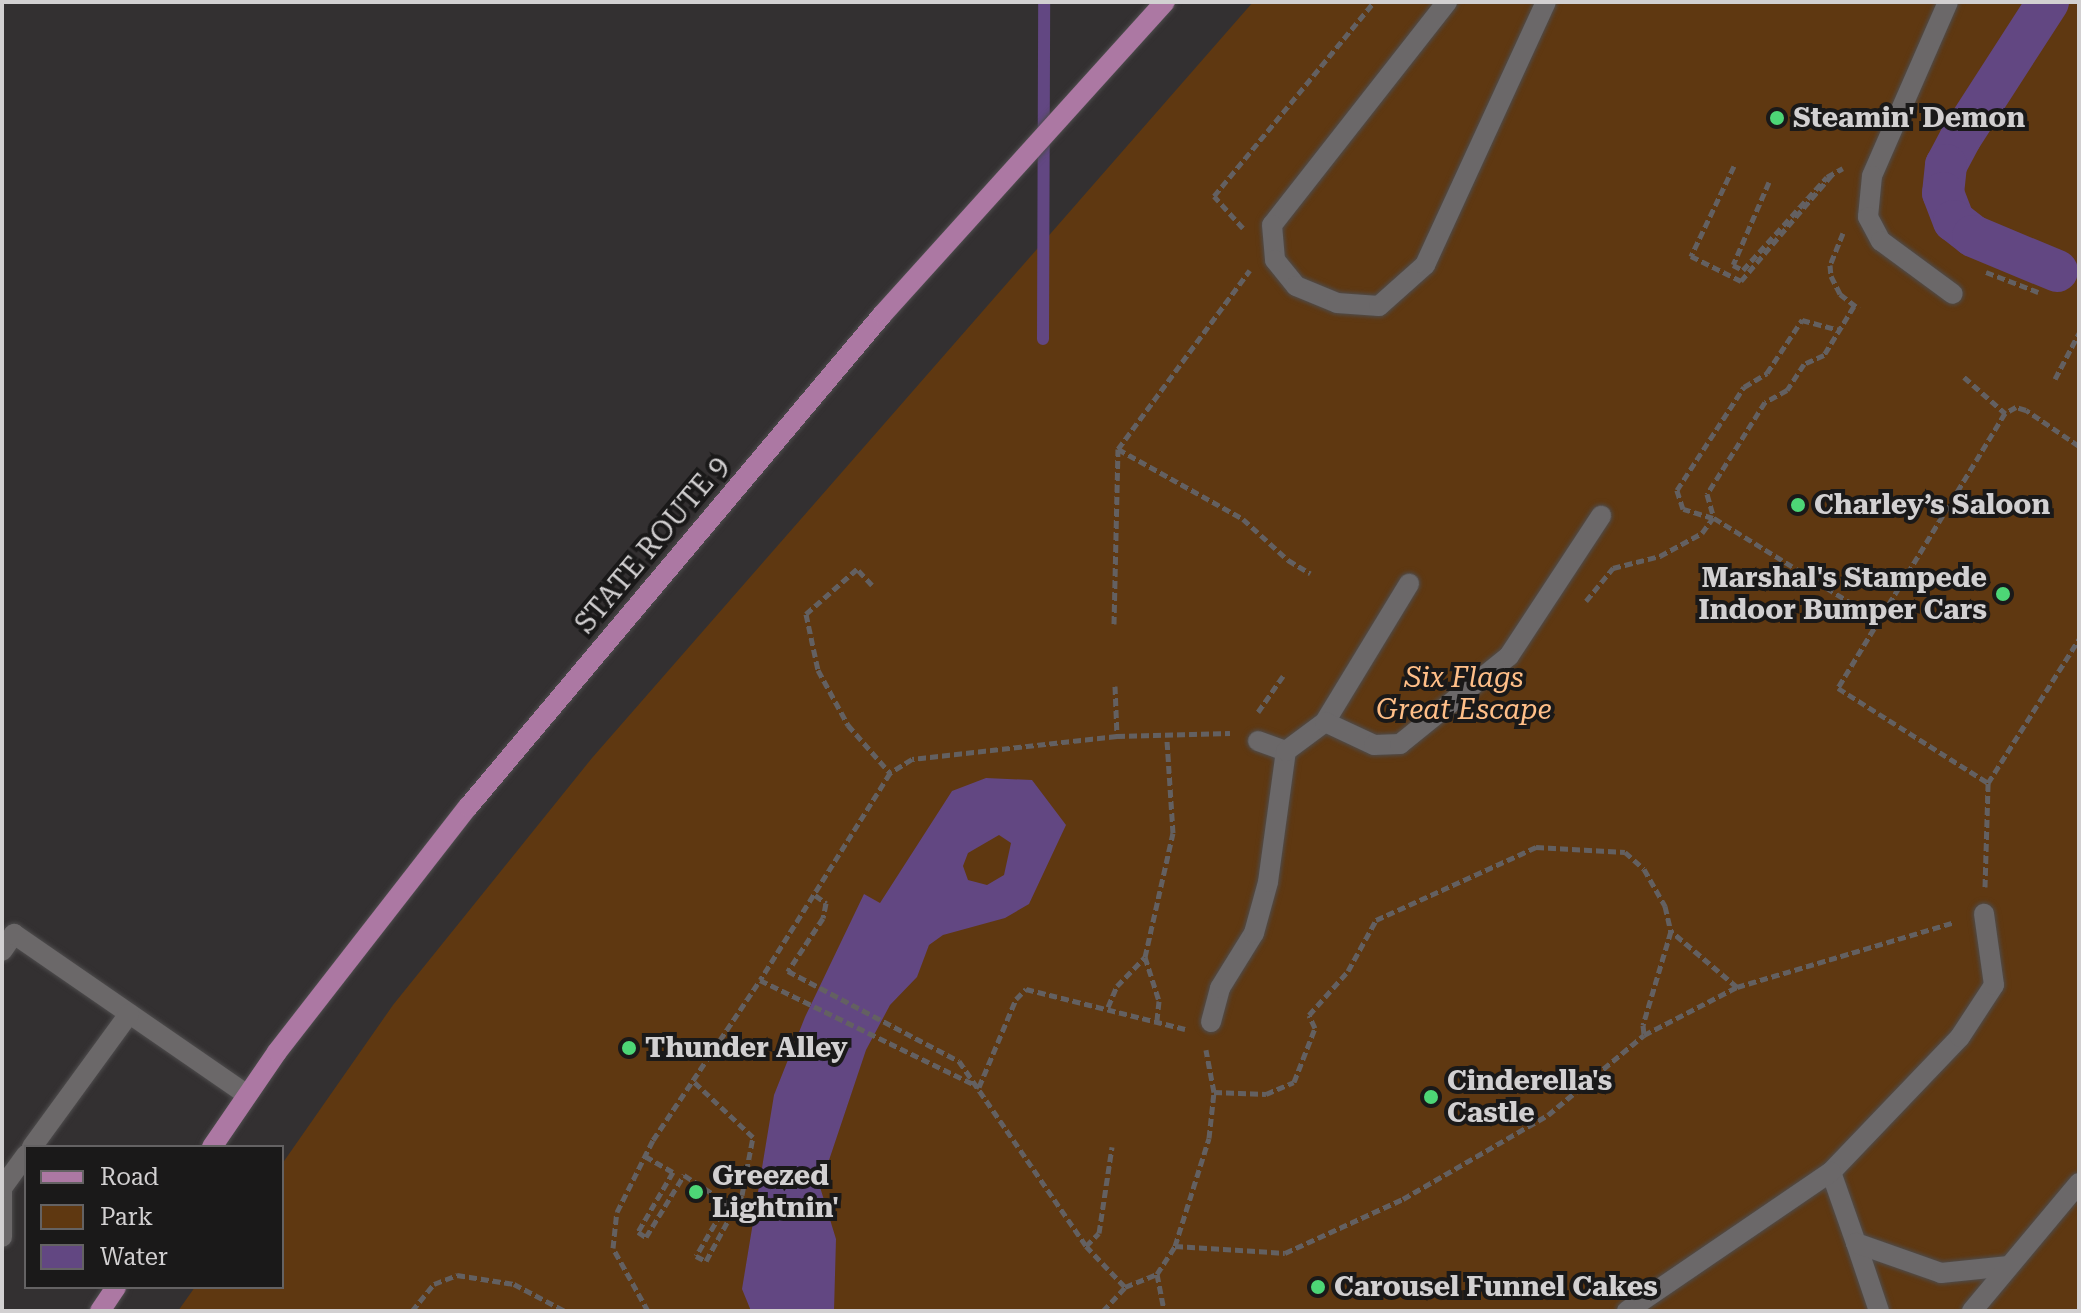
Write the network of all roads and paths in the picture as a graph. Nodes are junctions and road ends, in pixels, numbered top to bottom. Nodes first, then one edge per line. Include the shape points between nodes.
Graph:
1 (1165, 2) edge
2 (1374, 2) edge
3 (1447, 2) edge
4 (1546, 2) edge
5 (1948, 2) edge
6 (1734, 166) dead end
7 (1769, 182) dead end
8 (1214, 196) dead end
9 (1255, 263) dead end
10 (1986, 272) dead end
11 (2038, 292) dead end
12 (1953, 294) dead end
13 (1854, 306) dead end
14 (1839, 330) junction
15 (2079, 333) edge
16 (1964, 377) dead end
17 (2055, 379) dead end
18 (2005, 413) junction
19 (2079, 446) edge
20 (1118, 449) junction
21 (1601, 516) dead end
22 (1714, 518) junction
23 (1310, 573) dead end
24 (1409, 584) dead end
25 (872, 585) dead end
26 (1586, 601) dead end
27 (1880, 621) junction
28 (1114, 624) dead end
29 (2079, 639) edge
30 (1283, 676) dead end
31 (1115, 686) dead end
32 (1256, 714) dead end
33 (1325, 722) junction
34 (1244, 724) dead end
35 (1233, 733) junction
36 (1117, 736) junction
37 (1167, 739) junction
38 (1258, 741) joint
39 (1286, 751) junction
40 (890, 773) junction
41 (1988, 783) junction
42 (815, 895) junction
43 (1984, 914) junction
44 (1671, 931) junction
45 (2, 951) edge
46 (1145, 957) junction
47 (760, 980) junction
48 (1737, 987) junction
49 (1108, 1007) junction
50 (129, 1014) junction
51 (1157, 1020) junction
52 (1206, 1028) junction
53 (1644, 1035) junction
54 (692, 1080) junction
55 (979, 1087) junction
56 (1214, 1092) junction
57 (247, 1095) junction
58 (33, 1145) edge
59 (213, 1145) edge
60 (1112, 1147) dead end
61 (645, 1156) junction
62 (24, 1158) edge
63 (1831, 1172) junction
64 (2079, 1183) edge
65 (2, 1188) edge
66 (2, 1237) edge
67 (1856, 1243) junction
68 (1086, 1246) junction
69 (1175, 1246) junction
70 (2009, 1266) junction
71 (1157, 1274) junction
72 (1125, 1287) junction
73 (115, 1289) edge
74 (564, 1310) edge
75 (100, 1311) edge
76 (412, 1311) edge
77 (648, 1311) edge
78 (1103, 1311) edge
79 (1164, 1311) edge
80 (1627, 1311) edge
81 (1879, 1311) edge
82 (1972, 1311) edge

1 - 57 main road, STATE ROUTE 9 via 882,315 468,807
2 - 8 path
3 - 4 lane via 1272,225 1275,260 1296,286 1337,303 1379,306 1425,265
5 - 12 lane via 1872,176 1868,217 1881,241
6 - 7 path via 1691,256 1741,281 1834,172 1743,270 1733,265
9 - 20 path
10 - 11 path
13 - 14 path
14 - 22 path via 1824,355 1804,364 1787,390 1765,402 1707,494
14 - 22 path via 1802,320 1767,373 1744,387 1677,490 1683,509 1699,518
15 - 17 path
16 - 18 path
18 - 19 path via 2016,407 2026,410
18 - 27 path
20 - 23 path via 1243,519
20 - 28 path
21 - 33 lane via 1509,656 1400,744 1374,745
22 - 26 path via 1702,533 1660,556 1613,568
22 - 27 path
24 - 33 lane
25 - 40 path via 857,569 806,614 818,670 848,725
27 - 41 path via 1838,688
29 - 41 path
30 - 32 path
31 - 36 path
33 - 39 lane
34 - 35 path
35 - 37 path
35 - 38 path
36 - 37 path
36 - 40 path via 912,759
37 - 46 path via 1173,833
38 - 39 lane
39 - 52 lane via 1268,882 1254,933 1220,988
40 - 42 path
41 - 43 path
42 - 47 path
42 - 55 path via 826,903 823,918 788,971 959,1061
43 - 48 path
43 - 63 lane via 1994,985 1960,1037
44 - 48 path
44 - 53 path
44 - 56 path via 1665,906 1644,869 1625,852 1536,847 1376,920 1348,971 1309,1015 1315,1028 1294,1082 1266,1094
45 - 50 lane via 14,934
46 - 49 path via 1117,986
46 - 51 path via 1159,1001
47 - 54 path
47 - 55 path
48 - 53 path
49 - 51 path
49 - 55 path via 1026,989 1016,999
50 - 57 lane
50 - 58 lane
51 - 52 path
52 - 56 path
53 - 69 path via 1548,1115 1403,1199 1285,1253
54 - 61 path
54 - 61 path via 753,1137 742,1195 706,1261 696,1256 727,1203 684,1175 646,1237 638,1232 673,1172
55 - 68 path
56 - 69 path via 1209,1138
57 - 59 main road, STATE ROUTE 9
60 - 68 path via 1099,1233
61 - 77 path via 617,1212 613,1248
62 - 65 lane
63 - 67 lane
63 - 80 lane
64 - 70 lane
65 - 66 lane
67 - 70 lane via 1941,1273
67 - 81 lane
68 - 72 path
69 - 71 path
70 - 82 lane
71 - 72 path
71 - 79 path
72 - 78 path
73 - 75 main road
74 - 76 path via 514,1284 457,1275 434,1284

